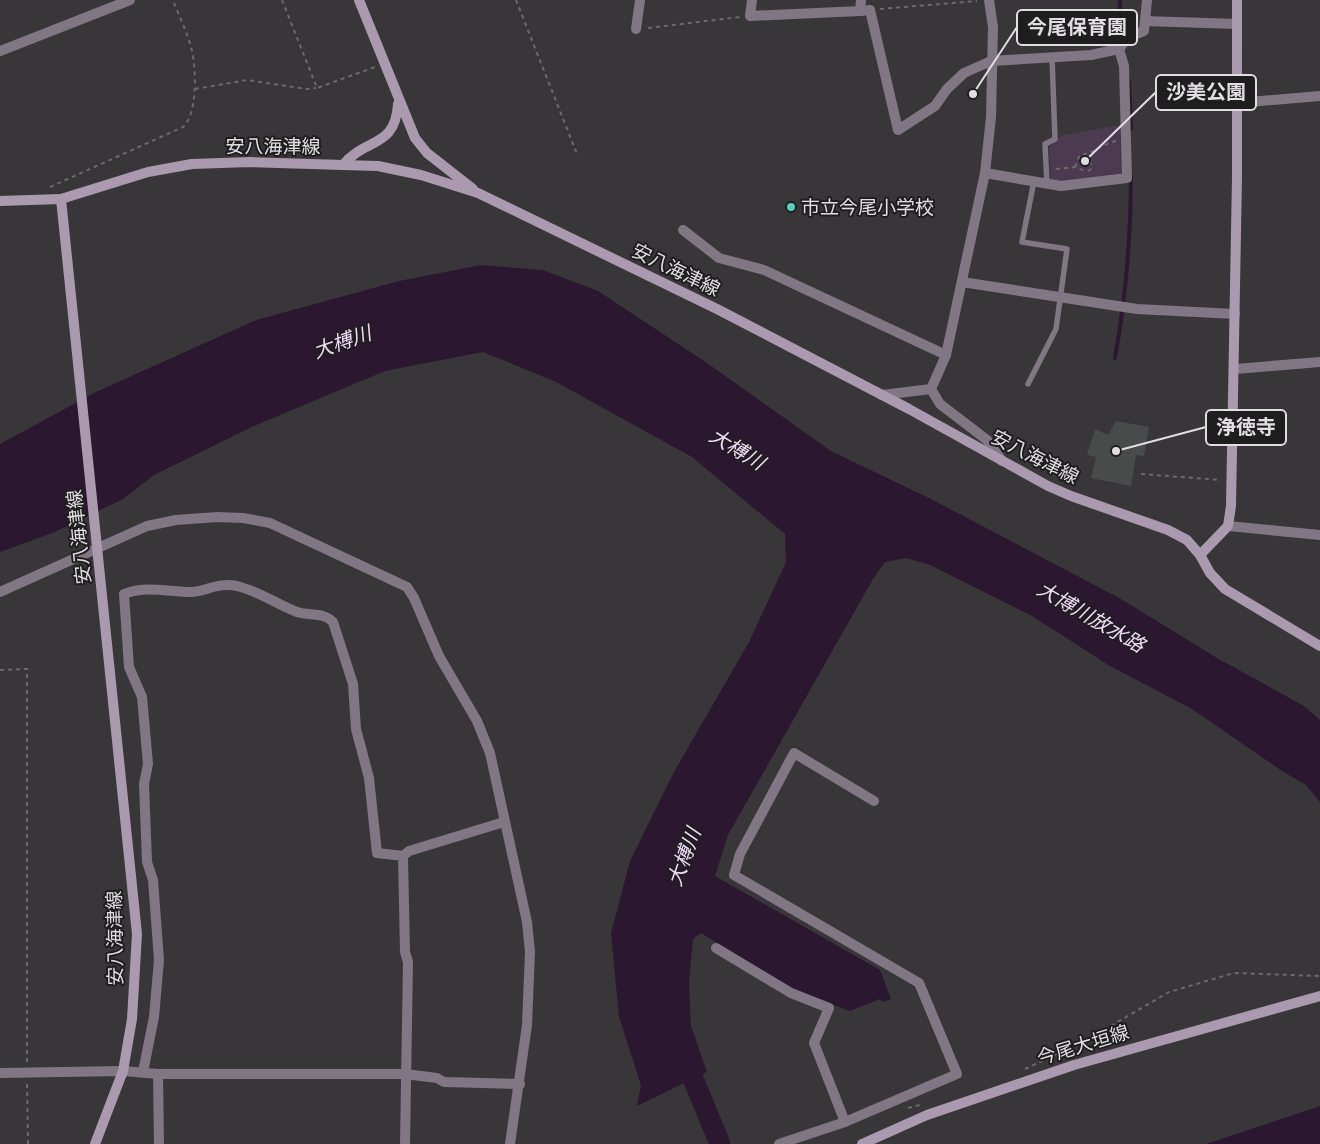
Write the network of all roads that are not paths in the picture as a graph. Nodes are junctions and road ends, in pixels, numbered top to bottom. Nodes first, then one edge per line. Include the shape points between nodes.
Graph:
1 (130, 0) edge
2 (359, 0) edge
3 (640, 0) edge
4 (752, 0) edge
5 (1147, 0) edge
6 (1237, 0) edge
7 (989, 2) edge
8 (864, 7) edge
9 (1145, 21) junction
10 (1237, 24) junction
11 (636, 29) road end
12 (1118, 49) junction
13 (0, 51) edge
14 (1052, 57) junction
15 (990, 61) junction
16 (1320, 96) edge
17 (399, 100) junction
18 (1238, 103) junction
19 (343, 164) junction
20 (985, 173) junction
21 (1034, 181) junction
22 (1047, 184) junction
23 (478, 193) junction
24 (61, 199) junction
25 (0, 201) edge
26 (683, 230) dead end
27 (962, 282) junction
28 (1061, 297) junction
29 (1235, 314) junction
30 (946, 355) junction
31 (1320, 362) edge
32 (1235, 370) junction
33 (1028, 384) dead end
34 (931, 389) junction
35 (882, 395) junction
36 (1002, 461) junction
37 (1228, 526) junction
38 (1320, 535) edge
39 (97, 547) junction
40 (1200, 555) junction
41 (0, 592) edge
42 (1320, 646) edge
43 (874, 801) dead end
44 (504, 822) junction
45 (403, 856) junction
46 (716, 948) dead end
47 (1320, 996) edge
48 (123, 1071) junction
49 (143, 1072) junction
50 (0, 1073) edge
51 (158, 1074) junction
52 (405, 1074) junction
53 (520, 1084) junction
54 (845, 1122) junction
55 (95, 1144) edge
56 (159, 1144) edge
57 (405, 1144) edge
58 (510, 1144) edge
59 (779, 1144) edge
60 (862, 1144) edge

1 - 13 street
2 - 17 main road
3 - 11 street
4 - 8 street via 750,16
5 - 9 street
6 - 10 main road
7 - 15 street via 993,27
8 - 15 street via 898,130 935,106 964,73
9 - 10 street
9 - 12 street via 1144,31 1128,37
10 - 18 main road
12 - 14 street via 1091,55
12 - 22 street via 1124,66 1127,178 1061,186
14 - 15 street
14 - 22 lane via 1055,139 1045,144
15 - 20 street via 991,117
16 - 18 street
17 - 19 main road via 397,120 388,135
17 - 23 main road via 415,138 427,152
18 - 29 main road
19 - 23 main road, 安八海津線 via 378,166 421,175
19 - 24 main road, 安八海津線 via 192,164 148,172
20 - 21 street
20 - 27 street
21 - 22 street
21 - 28 lane via 1022,242 1067,250
23 - 35 main road, 安八海津線 via 717,309
24 - 25 main road
24 - 39 main road, 安八海津線
26 - 30 street via 719,258 764,270
27 - 28 street
27 - 30 street
28 - 29 street via 1137,309
28 - 33 lane via 1056,329
29 - 32 main road
30 - 34 street
31 - 32 street
32 - 37 main road
34 - 35 street
34 - 36 street via 940,404 987,440
35 - 36 main road, 安八海津線
36 - 40 main road, 安八海津線 via 1070,496 1168,530 1187,540
37 - 38 street
37 - 40 main road
39 - 41 street
39 - 44 street via 176,520 244,518 270,523 407,587 439,656 477,721 490,753
39 - 48 main road, 安八海津線 via 137,934 132,1019
40 - 42 main road, 安八海津線 via 1210,573 1225,588
43 - 54 street via 794,753 740,854 734,875 919,983 957,1074
44 - 45 street via 408,851
44 - 53 street via 527,922 530,952 527,1025
45 - 49 street via 377,853 369,778 356,729 353,684 334,622 329,617 298,612 237,586 216,585 194,592 135,589 124,594 129,667 142,697 148,764 144,784 147,862 153,880 159,960 154,1017
45 - 52 street via 405,952 408,962
46 - 54 street via 791,993 829,1008 814,1043
47 - 60 main road, 今尾大垣線 via 1064,1068 926,1115
48 - 49 street
48 - 50 street
48 - 55 main road, 安八海津線
49 - 51 street
51 - 52 street
51 - 56 street
52 - 53 street via 437,1078 444,1082
52 - 57 street
53 - 58 street
54 - 59 street

